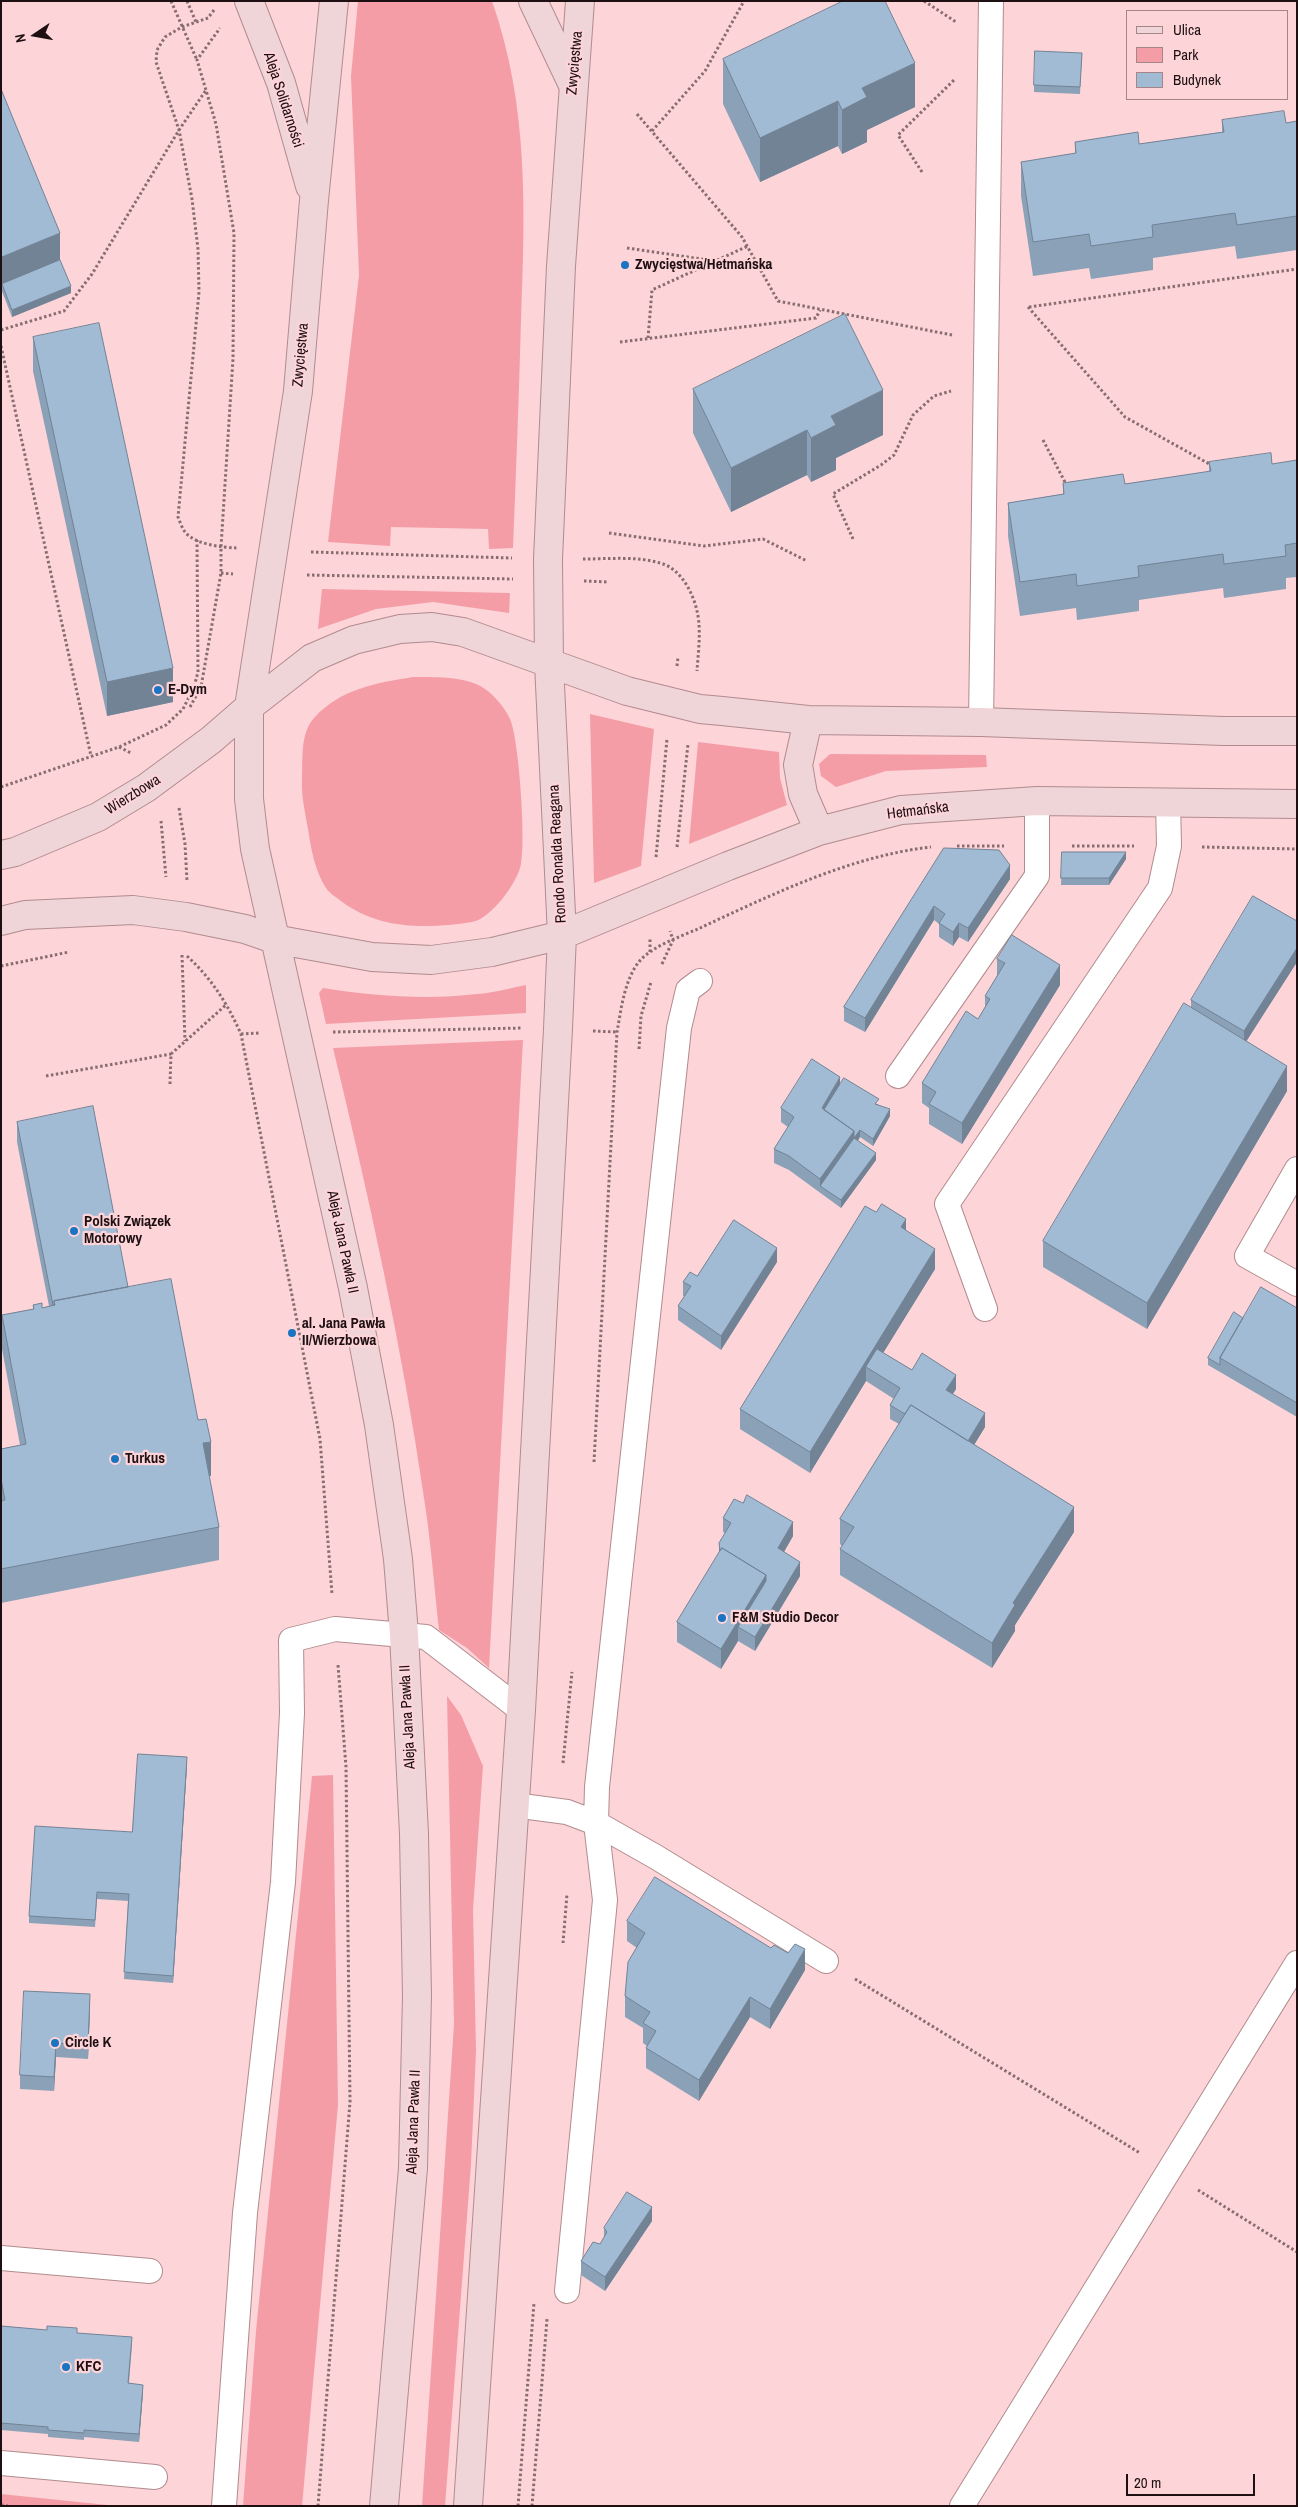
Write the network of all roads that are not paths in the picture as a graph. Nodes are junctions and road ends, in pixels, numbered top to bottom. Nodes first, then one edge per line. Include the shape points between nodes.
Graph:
1 (249, 1) edge
2 (334, 1) edge
3 (533, 1) edge
4 (580, 1) edge
5 (991, 1) edge
6 (572, 84) junction
7 (314, 200) junction
8 (549, 664) junction
9 (249, 707) junction
10 (808, 720) junction
11 (981, 722) junction
12 (1297, 731) edge
13 (1037, 801) junction
14 (1168, 801) junction
15 (1297, 804) edge
16 (819, 831) junction
17 (1, 855) edge
18 (1, 920) edge
19 (562, 935) junction
20 (274, 939) junction
21 (700, 980) dead end
22 (898, 1076) dead end
23 (1297, 1169) edge
24 (1297, 1284) edge
25 (985, 1309) dead end
26 (404, 1634) junction
27 (521, 1710) junction
28 (514, 1805) junction
29 (596, 1823) junction
30 (826, 1961) road end
31 (1297, 1963) edge
32 (1, 2258) edge
33 (150, 2272) dead end
34 (567, 2291) dead end
35 (1, 2463) edge
36 (155, 2477) dead end
37 (224, 2506) edge
38 (384, 2506) edge
39 (468, 2506) edge
40 (962, 2506) edge

1 - 7 main road, Aleja Solidarności via 281,83
2 - 7 main road, Zwycięstwa
3 - 6 main road
4 - 6 main road, Zwycięstwa
5 - 11 lane
6 - 8 main road, Zwycięstwa via 560,266 548,569
7 - 9 main road, Zwycięstwa via 298,391
8 - 9 main road via 463,632 432,627 400,629 354,640 312,658
8 - 10 main road via 627,691 682,704
8 - 19 main road, Rondo Ronalda Reagana
9 - 17 main road, Wierzbowa via 166,774 98,817
9 - 20 main road via 250,808
10 - 11 main road
10 - 16 main road via 798,765 803,794
11 - 12 main road
13 - 14 main road, Hetmańska
13 - 16 main road, Hetmańska via 901,810
13 - 22 lane via 1037,876
14 - 15 main road, Hetmańska
14 - 25 lane via 1169,846 1160,888 947,1204
16 - 19 main road, Hetmańska
18 - 20 main road via 25,915 133,910 245,929
19 - 20 main road, Rondo Ronalda Reagana via 492,952 431,960 372,957
19 - 27 main road
20 - 26 main road, Aleja Jana Pawła II via 353,1288 379,1425 398,1559
21 - 29 lane via 688,990 679,1028
23 - 24 lane via 1247,1256
26 - 27 lane via 426,1637
26 - 37 lane via 334,1629 291,1640 292,1713 283,1882 244,2213
26 - 38 main road, Aleja Jana Pawła II via 417,1977 413,2168
27 - 28 main road
28 - 29 lane via 567,1812
28 - 39 main road
29 - 30 lane
29 - 34 lane via 605,1900
31 - 40 lane
32 - 33 lane
35 - 36 lane

